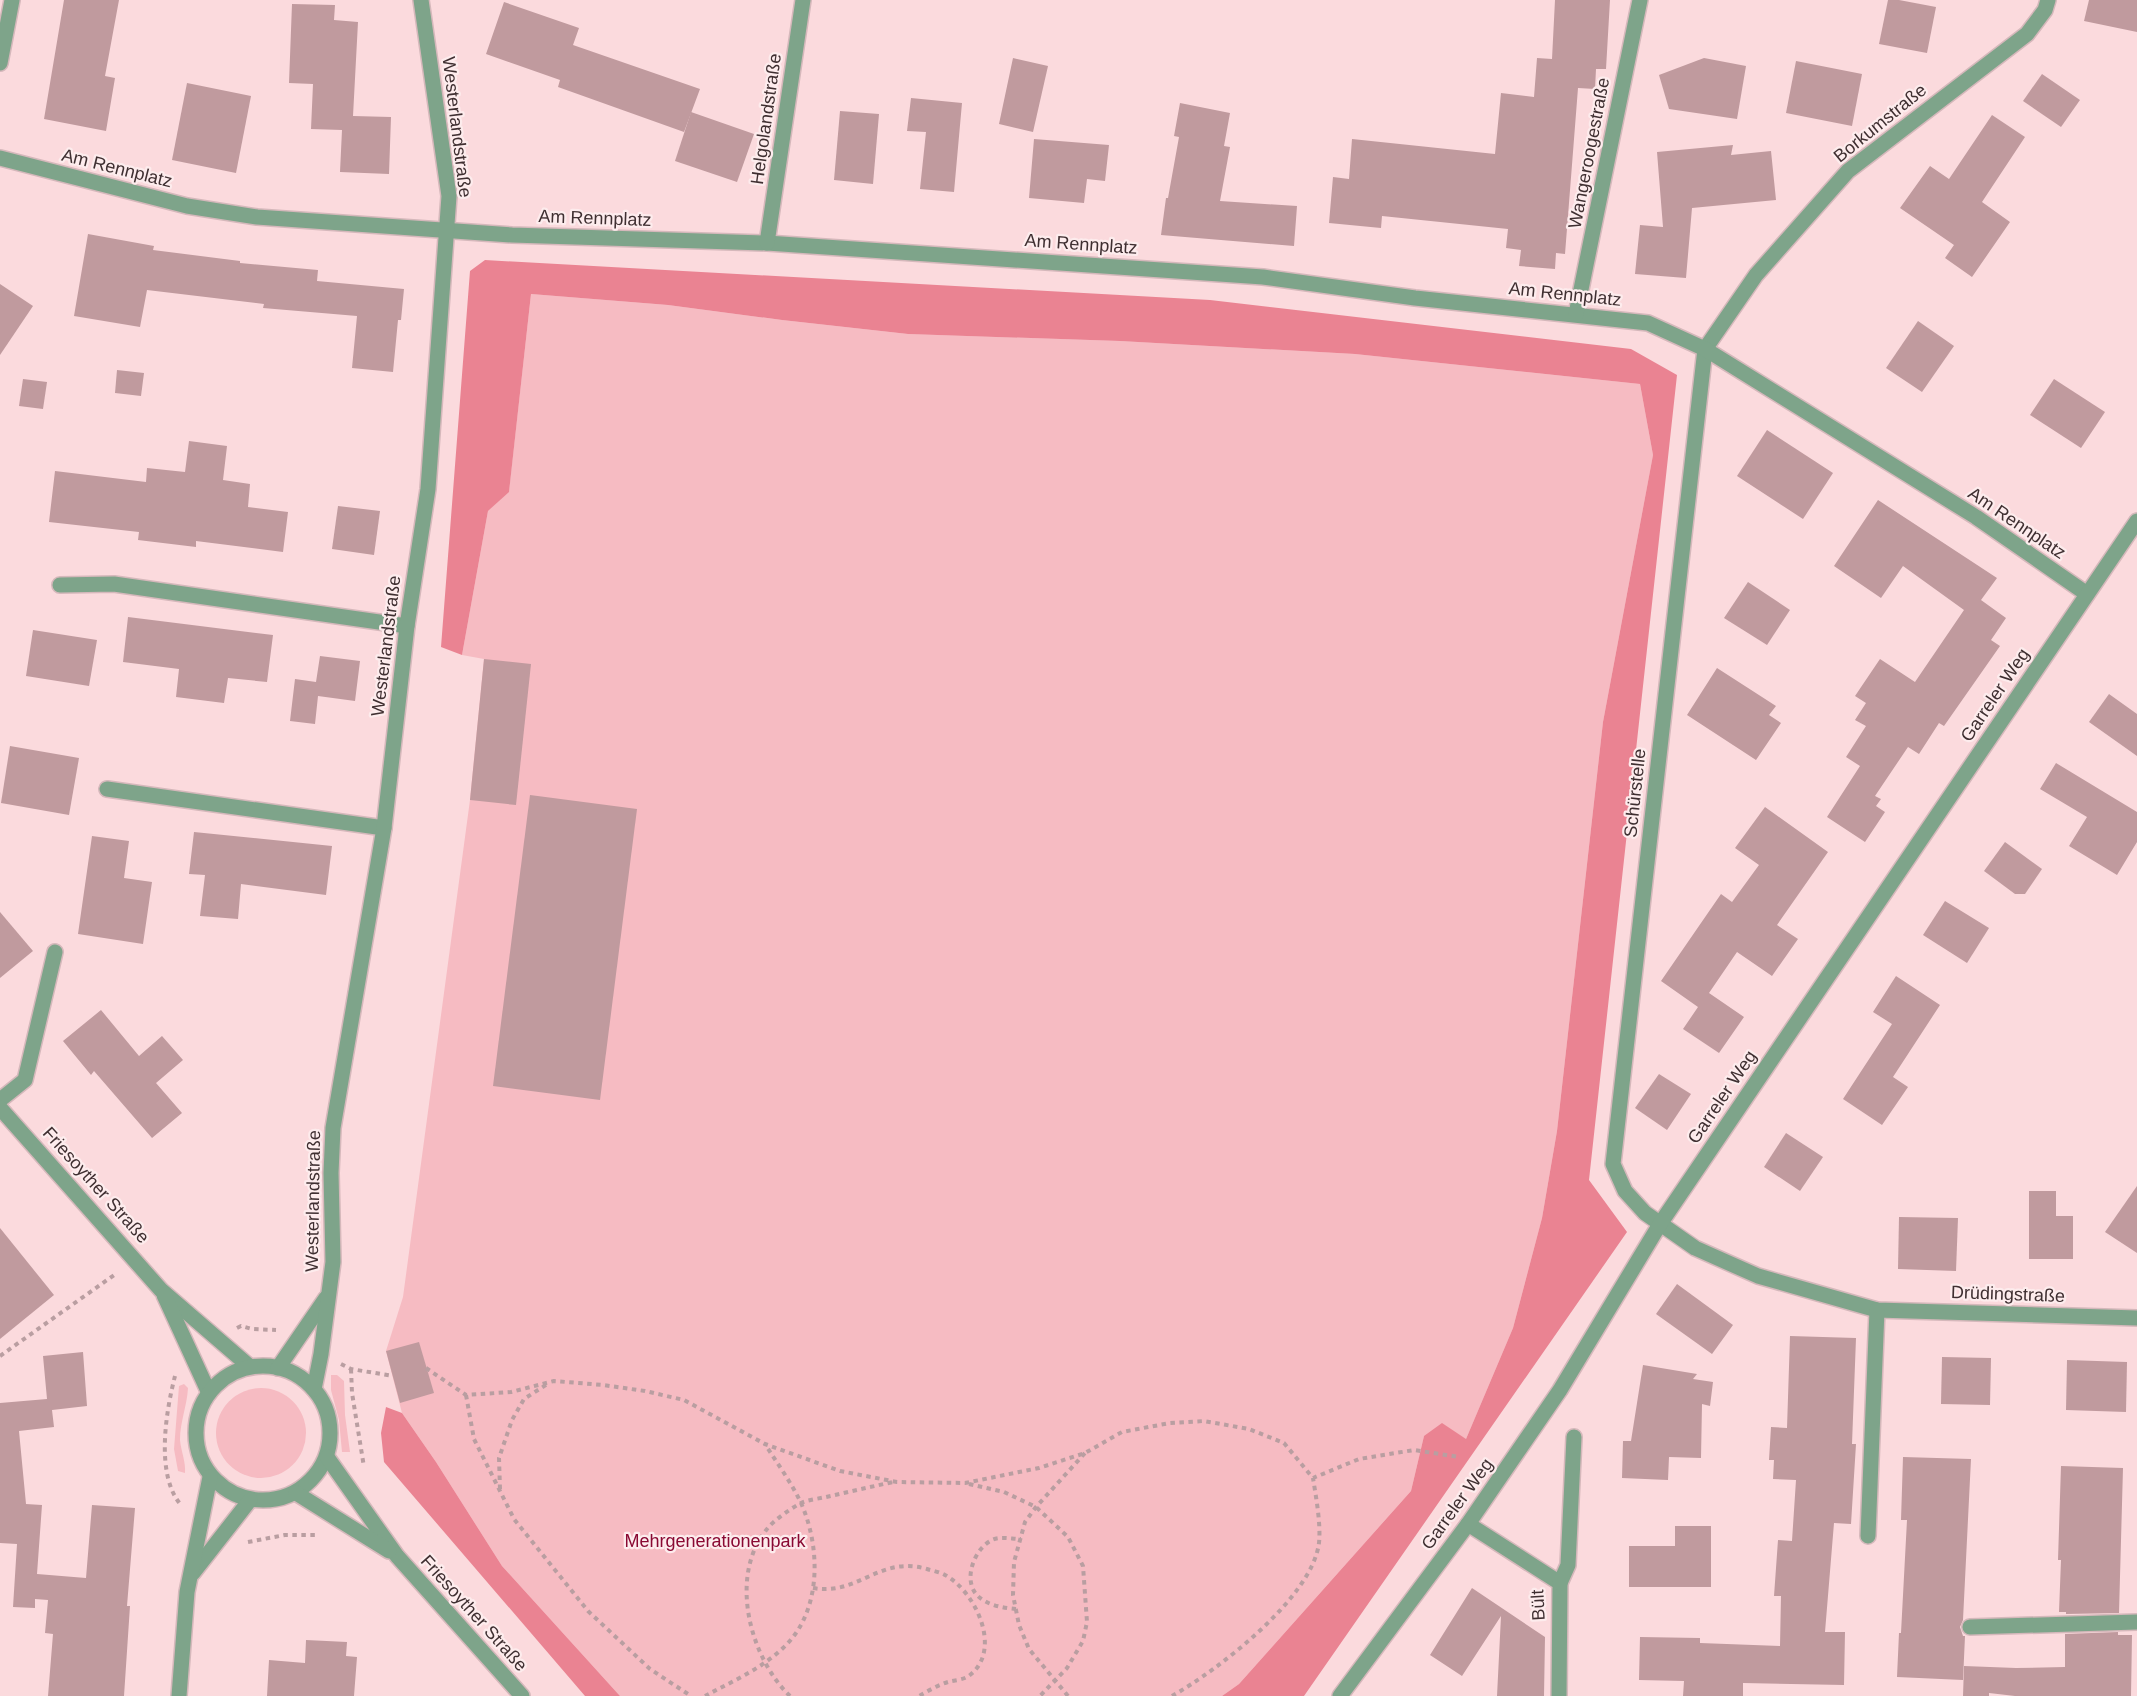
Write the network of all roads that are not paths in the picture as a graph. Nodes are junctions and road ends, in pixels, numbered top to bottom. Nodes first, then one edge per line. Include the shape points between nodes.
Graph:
1 (12, 0) edge
2 (421, 0) edge
3 (803, 0) edge
4 (1640, 0) edge
5 (2048, 0) edge
6 (0, 63) edge
7 (0, 158) edge
8 (447, 230) junction
9 (767, 243) junction
10 (1576, 314) junction
11 (1705, 350) junction
12 (2137, 520) edge
13 (60, 585) dead end
14 (2087, 594) junction
15 (407, 626) junction
16 (107, 789) dead end
17 (384, 828) junction
18 (55, 952) dead end
19 (0, 1100) edge
20 (0, 1108) edge
21 (1660, 1224) junction
22 (161, 1290) junction
23 (328, 1295) junction
24 (1877, 1310) junction
25 (2137, 1318) edge
26 (249, 1366) junction
27 (278, 1368) junction
28 (314, 1389) junction
29 (209, 1393) junction
30 (1574, 1437) dead end
31 (327, 1457) junction
32 (210, 1477) junction
33 (296, 1493) junction
34 (250, 1500) junction
35 (1468, 1524) junction
36 (1868, 1536) dead end
37 (397, 1556) junction
38 (192, 1574) junction
39 (1560, 1583) junction
40 (2137, 1622) edge
41 (1970, 1627) dead end
42 (179, 1696) edge
43 (522, 1696) edge
44 (1340, 1696) edge
45 (1559, 1696) edge

1 - 6 street
2 - 8 street, Westerlandstraße via 449,196
3 - 9 street, Helgolandstraße
4 - 10 street, Wangeroogestraße
5 - 11 street, Borkumstraße via 2028,34 1848,171 1756,275
7 - 8 street, Am Rennplatz via 187,206 246,215
8 - 9 street, Am Rennplatz
8 - 15 street, Westerlandstraße via 428,489
9 - 10 street, Am Rennplatz via 1263,277 1414,298
10 - 11 street, Am Rennplatz via 1648,323
11 - 14 street, Am Rennplatz via 1976,517
11 - 21 street, Schürstelle via 1613,1164 1625,1191
12 - 14 street, Garreler Weg
13 - 15 street via 114,584
14 - 21 street, Garreler Weg
15 - 17 street, Westerlandstraße
16 - 17 street
17 - 23 street, Westerlandstraße via 333,1128 333,1262
18 - 19 street via 25,1080
20 - 22 street, Friesoyther Straße
21 - 24 street, Drüdingstraße via 1695,1248 1758,1276
21 - 35 street, Garreler Weg via 1560,1390
22 - 26 street, Friesoyther Straße
22 - 29 street, Friesoyther Straße
23 - 27 street, Westerlandstraße
23 - 28 street, Westerlandstraße
24 - 25 street, Drüdingstraße
24 - 36 street
26 - 27 street
26 - 29 street via 222,1380
27 - 28 street via 298,1376
28 - 31 street via 325,1407 330,1429
29 - 32 street via 199,1411 195,1431 203,1467
30 - 39 street via 1568,1564
31 - 33 street via 308,1484
31 - 37 street, Friesoyther Straße
32 - 34 street via 233,1495
32 - 38 street
33 - 34 street
33 - 37 street, Friesoyther Straße
34 - 38 street
35 - 39 street, Bült
35 - 44 street, Garreler Weg
37 - 43 street, Friesoyther Straße
38 - 42 street via 187,1592
39 - 45 street, Bült
40 - 41 street

